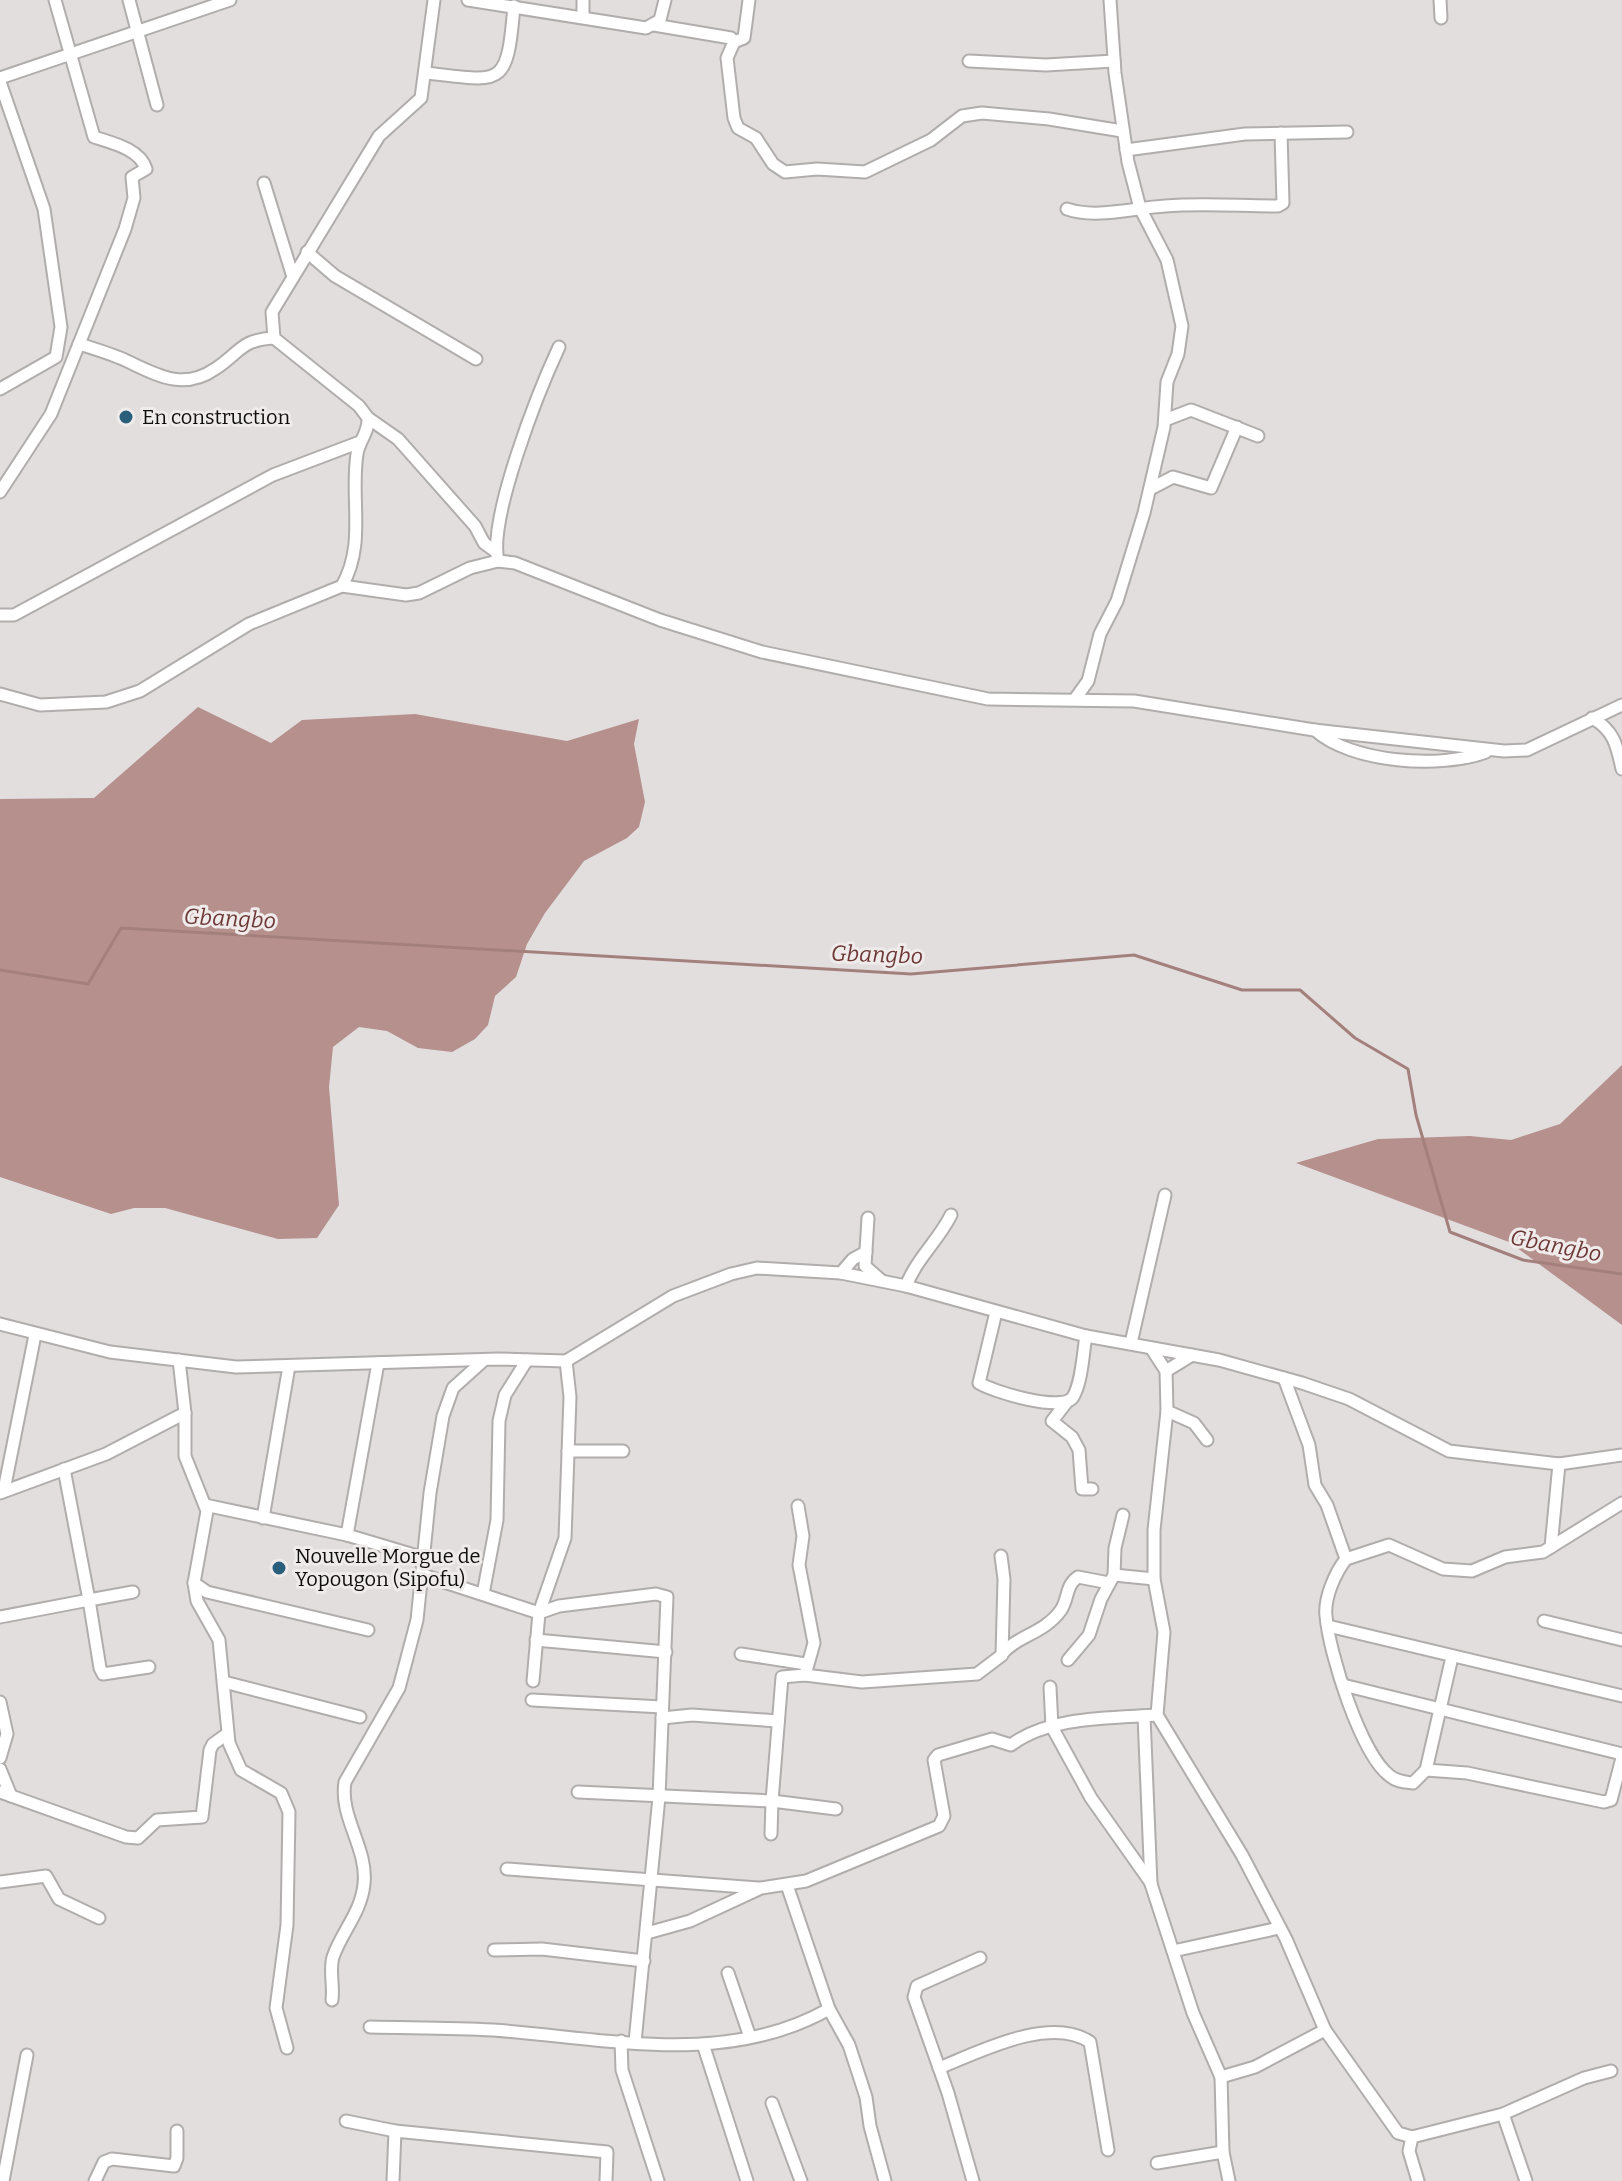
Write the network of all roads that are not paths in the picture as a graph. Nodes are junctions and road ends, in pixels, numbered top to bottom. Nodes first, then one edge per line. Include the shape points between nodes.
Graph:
1 (55, 0) edge
2 (129, 0) edge
3 (230, 0) edge
4 (434, 0) edge
5 (468, 0) edge
6 (583, 0) edge
7 (665, 0) edge
8 (749, 0) edge
9 (1110, 0) edge
10 (1440, 0) edge
11 (206, 4) edge
12 (514, 6) junction
13 (583, 17) junction
14 (1441, 18) dead end
15 (654, 25) junction
16 (138, 31) junction
17 (734, 42) junction
18 (72, 52) junction
19 (969, 61) dead end
20 (1114, 61) junction
21 (427, 73) junction
22 (0, 80) edge
23 (157, 105) dead end
24 (1122, 131) junction
25 (1347, 132) dead end
26 (1281, 133) junction
27 (1126, 150) junction
28 (264, 183) dead end
29 (1140, 208) junction
30 (1067, 209) dead end
31 (307, 252) junction
32 (293, 277) junction
33 (274, 338) junction
34 (79, 344) junction
35 (559, 347) dead end
36 (476, 359) dead end
37 (0, 389) edge
38 (368, 418) junction
39 (1165, 420) junction
40 (1237, 427) junction
41 (1258, 436) dead end
42 (360, 442) junction
43 (1150, 489) junction
44 (0, 492) edge
45 (496, 556) junction
46 (342, 586) junction
47 (0, 615) edge
48 (0, 694) edge
49 (1079, 695) junction
50 (1622, 705) edge
51 (1592, 718) junction
52 (1314, 730) junction
53 (1489, 751) junction
54 (1622, 769) edge
55 (1165, 1195) dead end
56 (951, 1215) dead end
57 (868, 1218) dead end
58 (866, 1252) junction
59 (841, 1273) junction
60 (883, 1281) junction
61 (906, 1286) junction
62 (996, 1312) junction
63 (0, 1324) edge
64 (35, 1335) junction
65 (1086, 1336) junction
66 (1131, 1343) junction
67 (1151, 1348) junction
68 (1192, 1355) junction
69 (179, 1360) junction
70 (527, 1360) junction
71 (483, 1361) junction
72 (566, 1361) junction
73 (378, 1363) junction
74 (289, 1366) junction
75 (1166, 1371) junction
76 (1284, 1378) junction
77 (1066, 1403) junction
78 (1167, 1411) junction
79 (185, 1413) junction
80 (1207, 1440) dead end
81 (568, 1451) junction
82 (623, 1451) dead end
83 (1622, 1455) edge
84 (1559, 1464) junction
85 (64, 1469) junction
86 (1092, 1489) dead end
87 (2, 1492) edge
88 (1622, 1503) edge
89 (205, 1505) junction
90 (798, 1506) dead end
91 (1123, 1515) dead end
92 (263, 1518) junction
93 (347, 1535) junction
94 (1551, 1547) junction
95 (1001, 1556) dead end
96 (424, 1558) junction
97 (1346, 1559) junction
98 (423, 1575) junction
99 (1111, 1579) junction
100 (1154, 1579) junction
101 (194, 1583) junction
102 (133, 1592) dead end
103 (483, 1594) junction
104 (89, 1600) junction
105 (539, 1613) junction
106 (0, 1617) edge
107 (1544, 1621) dead end
108 (1328, 1626) junction
109 (368, 1630) dead end
110 (536, 1640) junction
111 (1622, 1640) edge
112 (666, 1652) junction
113 (741, 1654) dead end
114 (1002, 1655) junction
115 (1452, 1657) junction
116 (1068, 1660) dead end
117 (149, 1667) dead end
118 (806, 1669) junction
119 (533, 1681) dead end
120 (224, 1682) junction
121 (1343, 1685) junction
122 (1050, 1687) dead end
123 (1622, 1696) edge
124 (532, 1700) dead end
125 (0, 1702) edge
126 (1438, 1711) junction
127 (662, 1712) junction
128 (1150, 1716) junction
129 (360, 1717) dead end
130 (778, 1721) junction
131 (1052, 1727) junction
132 (227, 1734) junction
133 (1622, 1756) edge
134 (0, 1758) edge
135 (0, 1769) edge
136 (1426, 1770) junction
137 (578, 1792) dead end
138 (6, 1794) edge
139 (659, 1797) junction
140 (772, 1801) junction
141 (1616, 1802) edge
142 (836, 1809) dead end
143 (771, 1834) dead end
144 (507, 1869) dead end
145 (652, 1880) junction
146 (0, 1882) edge
147 (1151, 1884) junction
148 (787, 1885) junction
149 (761, 1888) junction
150 (99, 1918) dead end
151 (1279, 1928) junction
152 (647, 1933) junction
153 (494, 1950) dead end
154 (1173, 1951) junction
155 (980, 1958) dead end
156 (644, 1961) junction
157 (728, 1973) dead end
158 (332, 2000) dead end
159 (829, 2009) junction
160 (370, 2027) dead end
161 (1325, 2030) junction
162 (750, 2037) junction
163 (621, 2041) junction
164 (635, 2042) junction
165 (704, 2047) junction
166 (287, 2048) dead end
167 (27, 2055) dead end
168 (939, 2068) junction
169 (1611, 2071) dead end
170 (1221, 2077) junction
171 (772, 2103) dead end
172 (1503, 2114) junction
173 (346, 2121) dead end
174 (177, 2131) dead end
175 (395, 2131) junction
176 (1412, 2137) junction
177 (1108, 2150) dead end
178 (1223, 2152) junction
179 (1157, 2163) dead end
180 (3, 2181) edge
181 (95, 2181) edge
182 (393, 2181) edge
183 (606, 2181) edge
184 (658, 2181) edge
185 (747, 2181) edge
186 (801, 2181) edge
187 (885, 2181) edge
188 (973, 2181) edge
189 (1229, 2181) edge
190 (1418, 2181) edge
191 (1526, 2181) edge

1 - 18 street
2 - 16 street
3 - 11 street
4 - 21 street
5 - 12 street
6 - 13 street
7 - 15 street via 663,15
8 - 17 street via 744,38
9 - 20 street
10 - 14 street
11 - 16 street
12 - 13 street
12 - 21 street via 505,66 498,76 487,80
13 - 15 street
15 - 17 street
16 - 18 street
16 - 23 street
17 - 24 street via 727,58 734,118 785,172 865,172 972,114
18 - 22 street
18 - 34 street via 94,137 134,154 146,169 132,177 134,198 125,229
19 - 20 street
20 - 24 street
21 - 31 street via 421,98 379,136
22 - 37 street via 44,209 61,327 56,357
24 - 27 street
25 - 26 street
26 - 27 street
26 - 29 street via 1284,193 1278,206
27 - 29 street
28 - 32 street
29 - 30 street via 1089,216
29 - 39 street via 1167,260 1180,315
31 - 32 street
31 - 36 street via 335,276
32 - 33 street via 272,312
33 - 34 street via 252,339 215,370 177,381
33 - 38 street
34 - 44 street via 51,414
35 - 45 street via 526,427
38 - 42 street
38 - 45 street via 398,439
39 - 40 street via 1187,409
39 - 43 street
40 - 41 street
40 - 43 street via 1213,487 1173,477
42 - 46 street via 355,467 356,547
42 - 47 street via 273,475 14,615
43 - 49 street via 1117,601
45 - 46 street via 419,593
45 - 49 street via 660,620 784,658 998,700
46 - 48 street via 249,624 129,695 70,706 40,705
49 - 52 street
50 - 51 street
51 - 53 street via 1527,750
51 - 54 street via 1607,726
52 - 53 street
52 - 53 street via 1350,749 1406,759 1445,762
55 - 66 street
56 - 61 street
57 - 58 street
58 - 59 street
58 - 60 street via 865,1266
59 - 60 street
59 - 72 street via 757,1268 731,1274 673,1296
60 - 61 street
61 - 62 street
62 - 65 street
62 - 77 street via 979,1383
63 - 64 street
64 - 69 street
64 - 87 street
65 - 66 street
65 - 77 street via 1074,1396
66 - 67 street
67 - 68 street
67 - 75 street
68 - 75 street
68 - 76 street
69 - 74 street
69 - 79 street
70 - 71 street
70 - 72 street
70 - 103 street via 505,1395 499,1421 497,1520
71 - 73 street
71 - 96 street via 453,1388 443,1416
72 - 81 street
73 - 74 street
73 - 93 street
74 - 92 street
75 - 78 street
76 - 84 street via 1349,1399 1449,1451
76 - 97 street via 1304,1427 1315,1485
77 - 86 street via 1052,1421 1072,1437 1079,1450 1082,1489
78 - 80 street via 1194,1423
78 - 100 street
79 - 85 street via 106,1454
79 - 89 street via 185,1456
81 - 82 street
81 - 105 street via 565,1538
83 - 84 street
84 - 94 street
85 - 87 street
85 - 104 street
88 - 94 street
89 - 92 street
89 - 101 street
90 - 118 street via 803,1536 799,1565 814,1643
91 - 99 street
92 - 93 street
93 - 96 street
94 - 97 street via 1456,1572 1389,1545
95 - 114 street
96 - 98 street
97 - 108 street via 1327,1601
98 - 103 street
98 - 158 street via 399,1688 345,1782 343,1796 364,1861 364,1884 351,1926 332,1960
99 - 100 street
99 - 114 street via 1078,1577 1068,1586 1062,1609 1027,1639 1010,1643
99 - 116 street via 1089,1635
100 - 128 street via 1164,1632
101 - 109 street via 207,1592
101 - 120 street via 197,1601 219,1640
102 - 104 street
103 - 105 street
104 - 106 street
104 - 117 street via 103,1674
105 - 110 street
105 - 112 street via 663,1594
107 - 111 street
108 - 115 street
108 - 121 street
110 - 112 street
110 - 119 street
112 - 127 street
113 - 118 street
114 - 118 street via 977,1674 862,1682
115 - 123 street
115 - 126 street
118 - 130 street via 782,1677
120 - 129 street
120 - 132 street
121 - 126 street
121 - 136 street via 1373,1758 1387,1775 1413,1783
122 - 131 street
124 - 127 street
125 - 134 street via 7,1734
126 - 133 street
126 - 136 street
127 - 130 street
127 - 139 street
128 - 131 street via 1103,1717
128 - 147 street
128 - 151 street via 1242,1855
130 - 140 street
131 - 147 street via 1091,1798
131 - 148 street via 1011,1745 992,1739 938,1755 934,1760 944,1816 939,1826
132 - 138 street via 210,1750 202,1817 157,1820 138,1838
132 - 166 street via 241,1770 281,1793 289,1812 287,1925 276,2008
133 - 141 street
135 - 138 street
136 - 141 street
137 - 139 street
139 - 140 street
139 - 145 street
140 - 142 street
140 - 143 street
144 - 145 street
145 - 149 street
145 - 152 street
146 - 150 street via 46,1876 59,1899
147 - 154 street
148 - 149 street
148 - 159 street
149 - 152 street via 690,1921
151 - 154 street
151 - 161 street
152 - 156 street
153 - 156 street via 542,1949
154 - 170 street
155 - 168 street via 914,1991
156 - 164 street
157 - 162 street
159 - 162 street
159 - 187 street via 849,2045 866,2097
160 - 163 street
161 - 170 street via 1255,2067
161 - 176 street via 1398,2133
162 - 165 street
163 - 164 street
163 - 184 street via 622,2070
164 - 165 street
165 - 185 street
167 - 180 street
168 - 177 street via 1032,2035 1073,2033 1086,2039
168 - 188 street
169 - 172 street
170 - 178 street
171 - 186 street
172 - 176 street
172 - 191 street
173 - 175 street
174 - 181 street via 174,2166 112,2159 104,2162
175 - 182 street
175 - 183 street via 607,2152
176 - 190 street via 1409,2151
178 - 179 street
178 - 189 street

